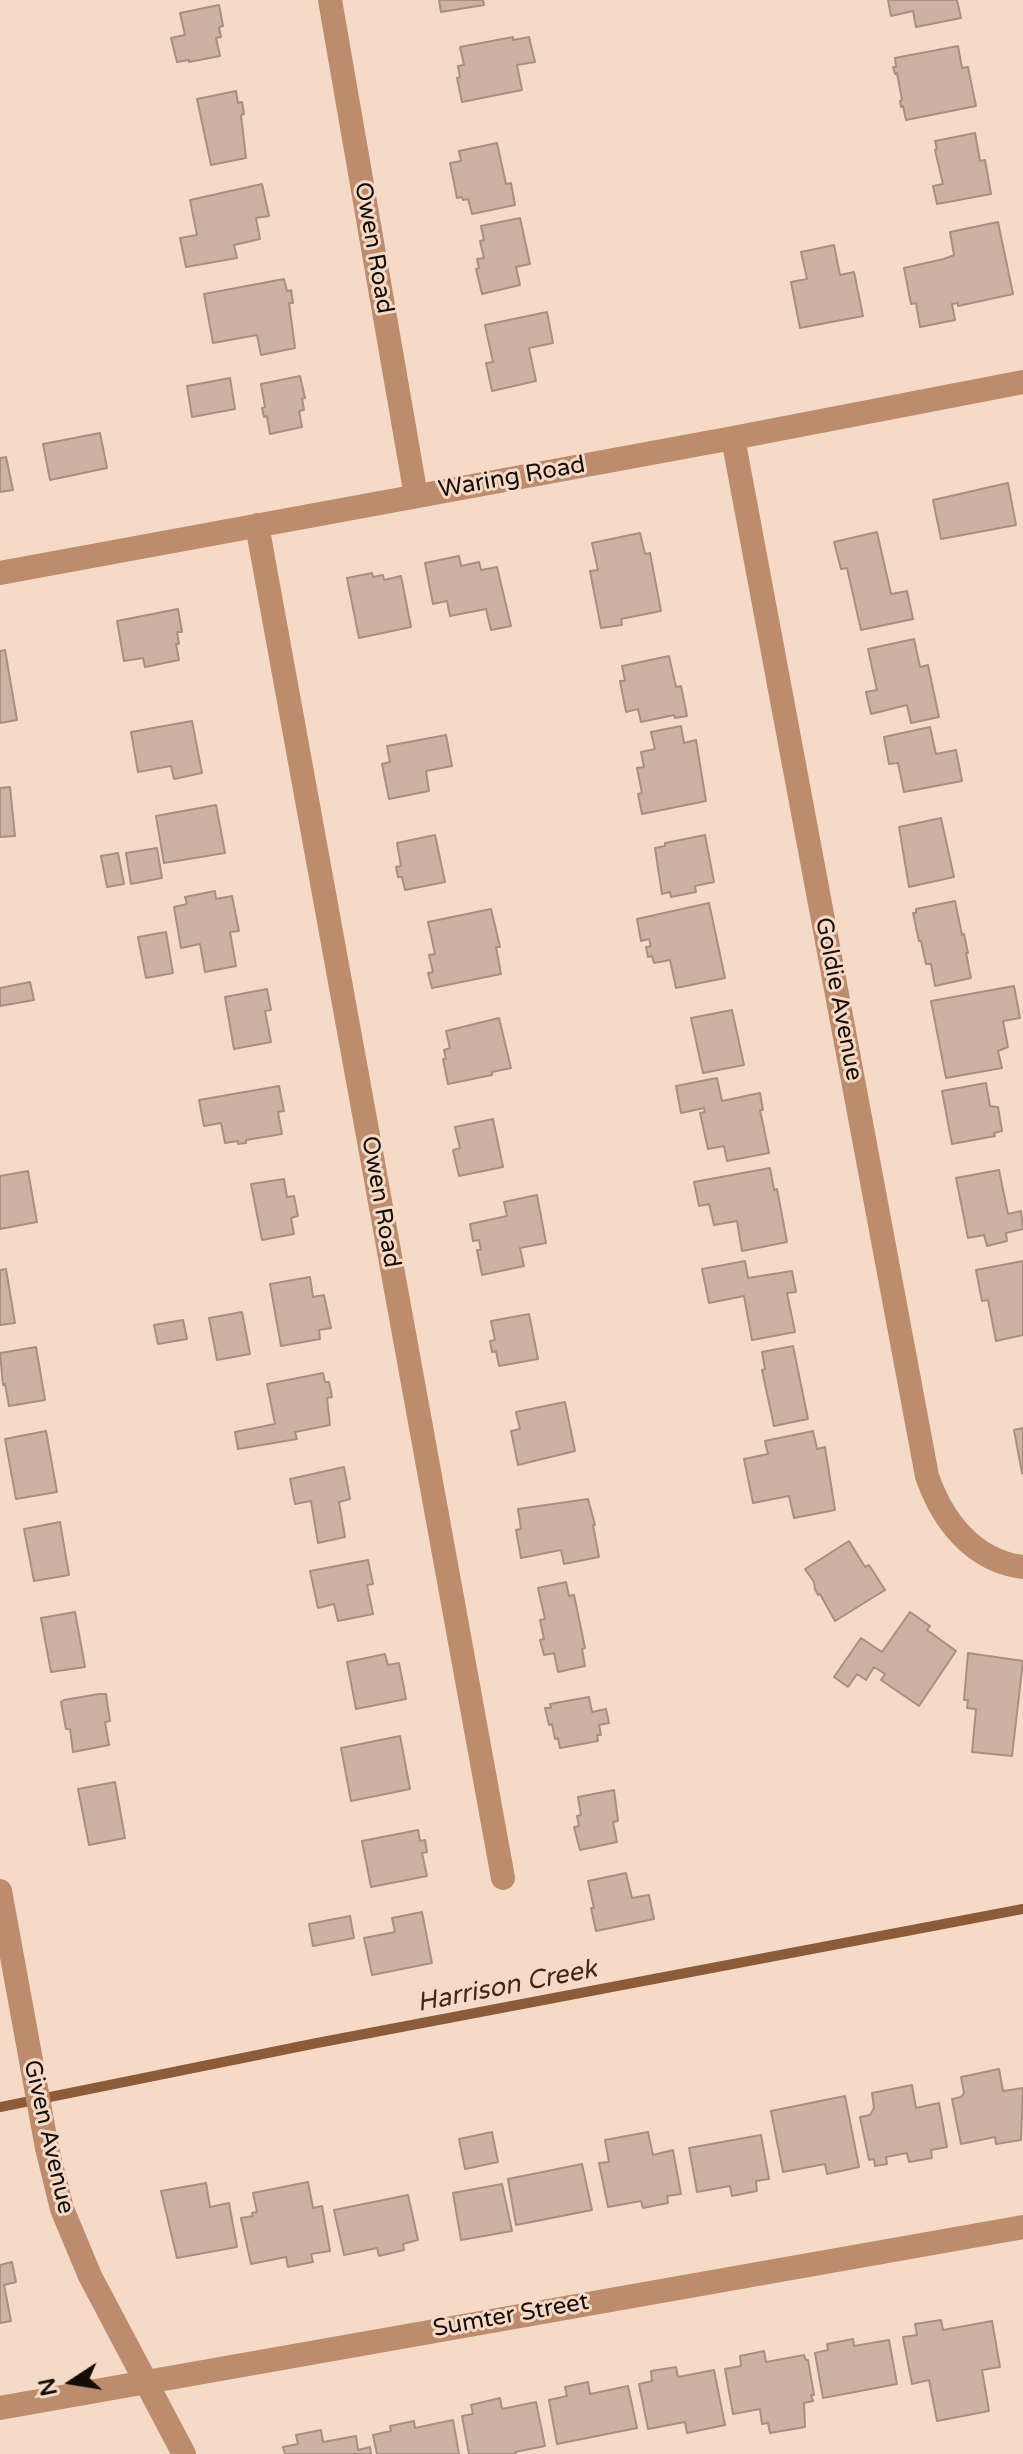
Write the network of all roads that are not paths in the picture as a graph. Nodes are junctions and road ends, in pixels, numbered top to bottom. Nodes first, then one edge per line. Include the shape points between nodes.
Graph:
1 (330, 0) edge
2 (1023, 382) edge
3 (733, 438) junction
4 (416, 496) junction
5 (257, 525) junction
6 (0, 573) edge
7 (1023, 1567) edge
8 (503, 1878) dead end
9 (0, 1891) edge
10 (1023, 2227) edge
11 (146, 2380) junction
12 (0, 2408) edge
13 (184, 2454) edge

1 - 4 street, Owen Road
2 - 3 street, Waring Road
3 - 4 street, Waring Road
3 - 7 street, Goldie Avenue via 927,1476 941,1511 960,1536 1002,1563
4 - 5 street, Waring Road
5 - 6 street, Waring Road
5 - 8 street, Owen Road
9 - 11 street, Given Avenue via 62,2209
10 - 11 street, Sumter Street
11 - 12 street, Sumter Street
11 - 13 street, Given Avenue

